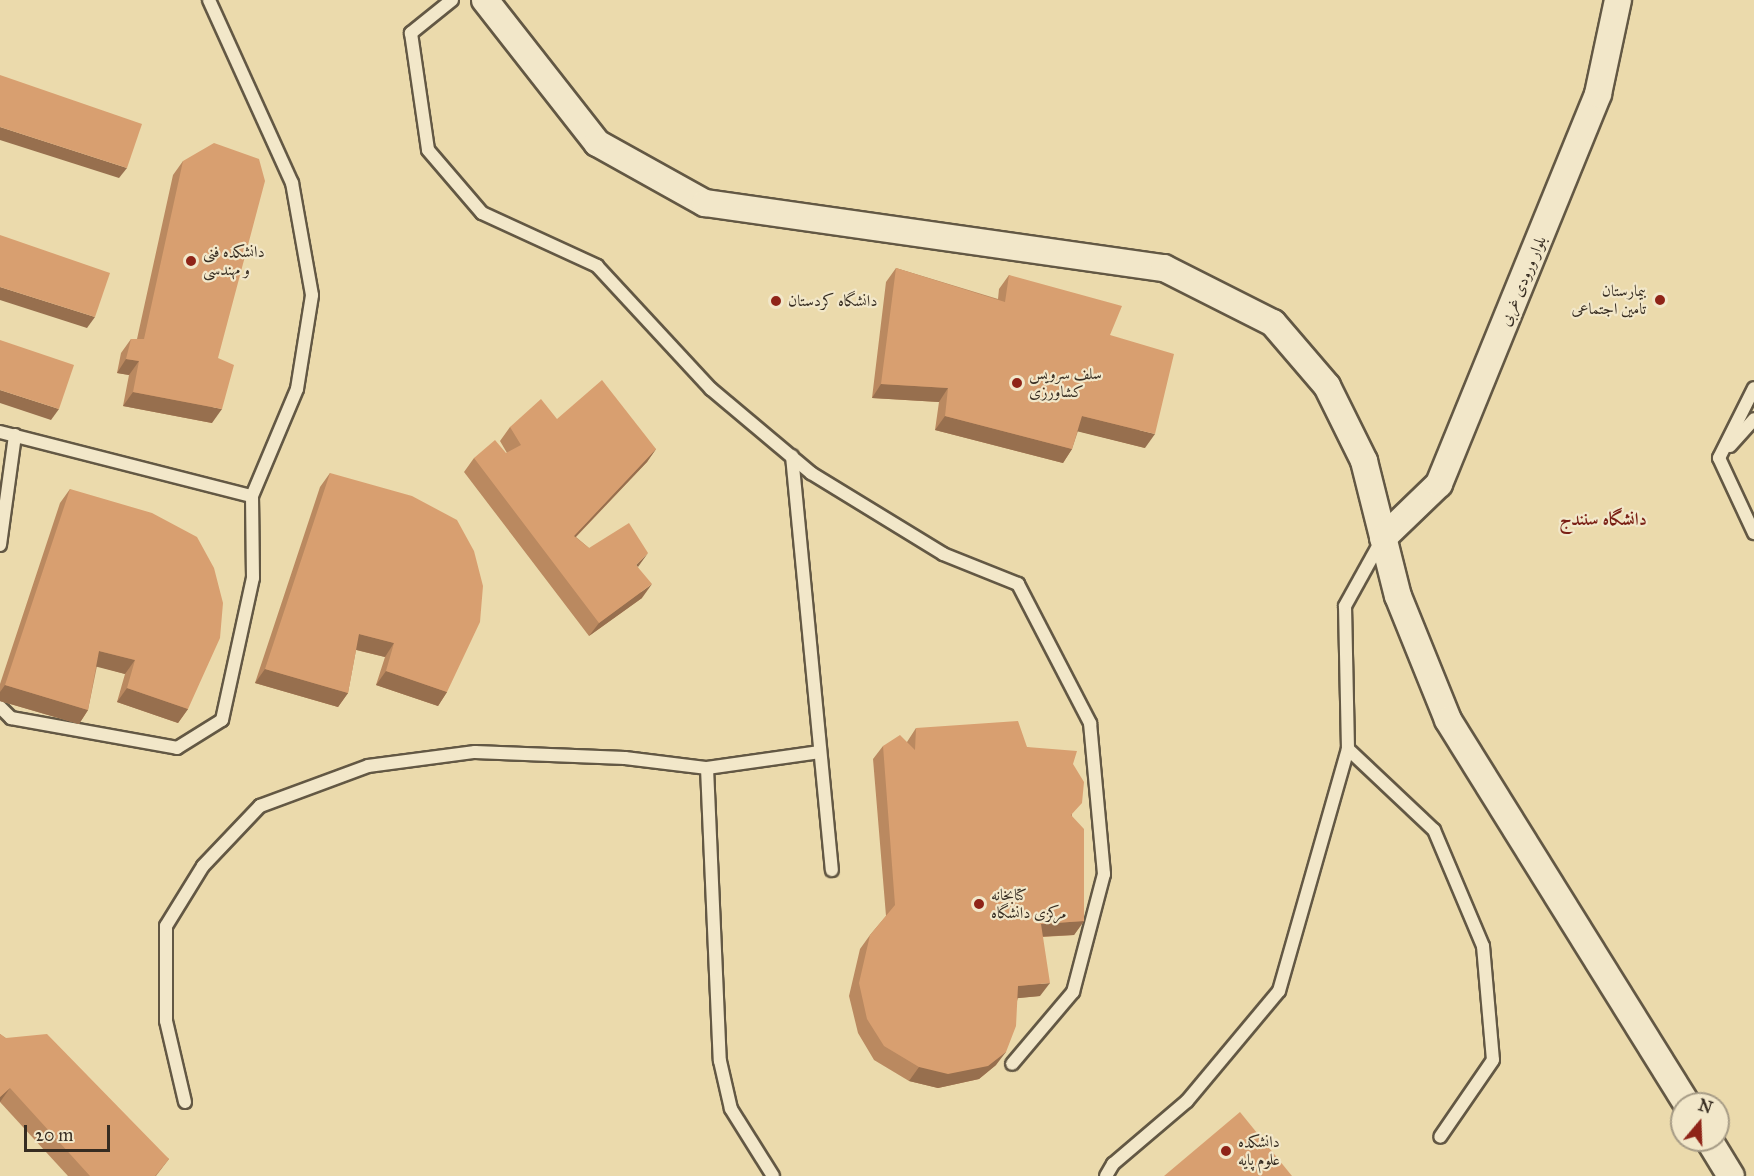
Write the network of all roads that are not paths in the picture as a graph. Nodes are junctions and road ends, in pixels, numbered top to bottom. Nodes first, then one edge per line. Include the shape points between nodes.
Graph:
1 (209, 0) edge
2 (452, 0) edge
3 (485, 0) edge
4 (1618, 0) edge
5 (1754, 388) edge
6 (1754, 419) edge
7 (0, 432) edge
8 (15, 435) junction
9 (792, 456) junction
10 (1719, 458) junction
11 (252, 496) junction
12 (1754, 533) edge
13 (1383, 537) junction
14 (0, 545) edge
15 (0, 707) edge
16 (1348, 748) junction
17 (820, 752) junction
18 (707, 768) junction
19 (832, 870) dead end
20 (1012, 1064) edge
21 (1680, 1092) edge
22 (185, 1102) dead end
23 (1440, 1137) dead end
24 (1716, 1152) edge
25 (773, 1176) edge
26 (1106, 1176) edge
27 (1731, 1176) edge

1 - 11 lane via 292,183 312,295 297,389
2 - 9 lane via 411,33 428,150 482,213 597,266 711,389
3 - 13 street via 597,143 705,203 1164,268 1274,323 1327,386 1364,461
4 - 13 street, بلوار ورودی غربی via 1598,94 1439,484
5 - 10 lane
6 - 10 lane
7 - 8 lane
8 - 11 lane
8 - 14 lane
9 - 17 lane
9 - 20 lane via 943,554 1018,584 1090,723 1104,874 1073,992
10 - 12 lane
11 - 15 lane via 253,578 222,720 177,748 11,718
13 - 16 lane via 1345,606
13 - 21 street via 1398,596 1448,720
16 - 23 lane via 1434,830 1483,946 1493,1060
16 - 26 lane via 1279,991 1186,1101 1113,1164
17 - 18 lane
17 - 19 lane
18 - 22 lane via 625,758 475,752 368,766 260,806 203,866 166,926 166,1021
18 - 25 lane via 720,1061 731,1109
24 - 27 street

